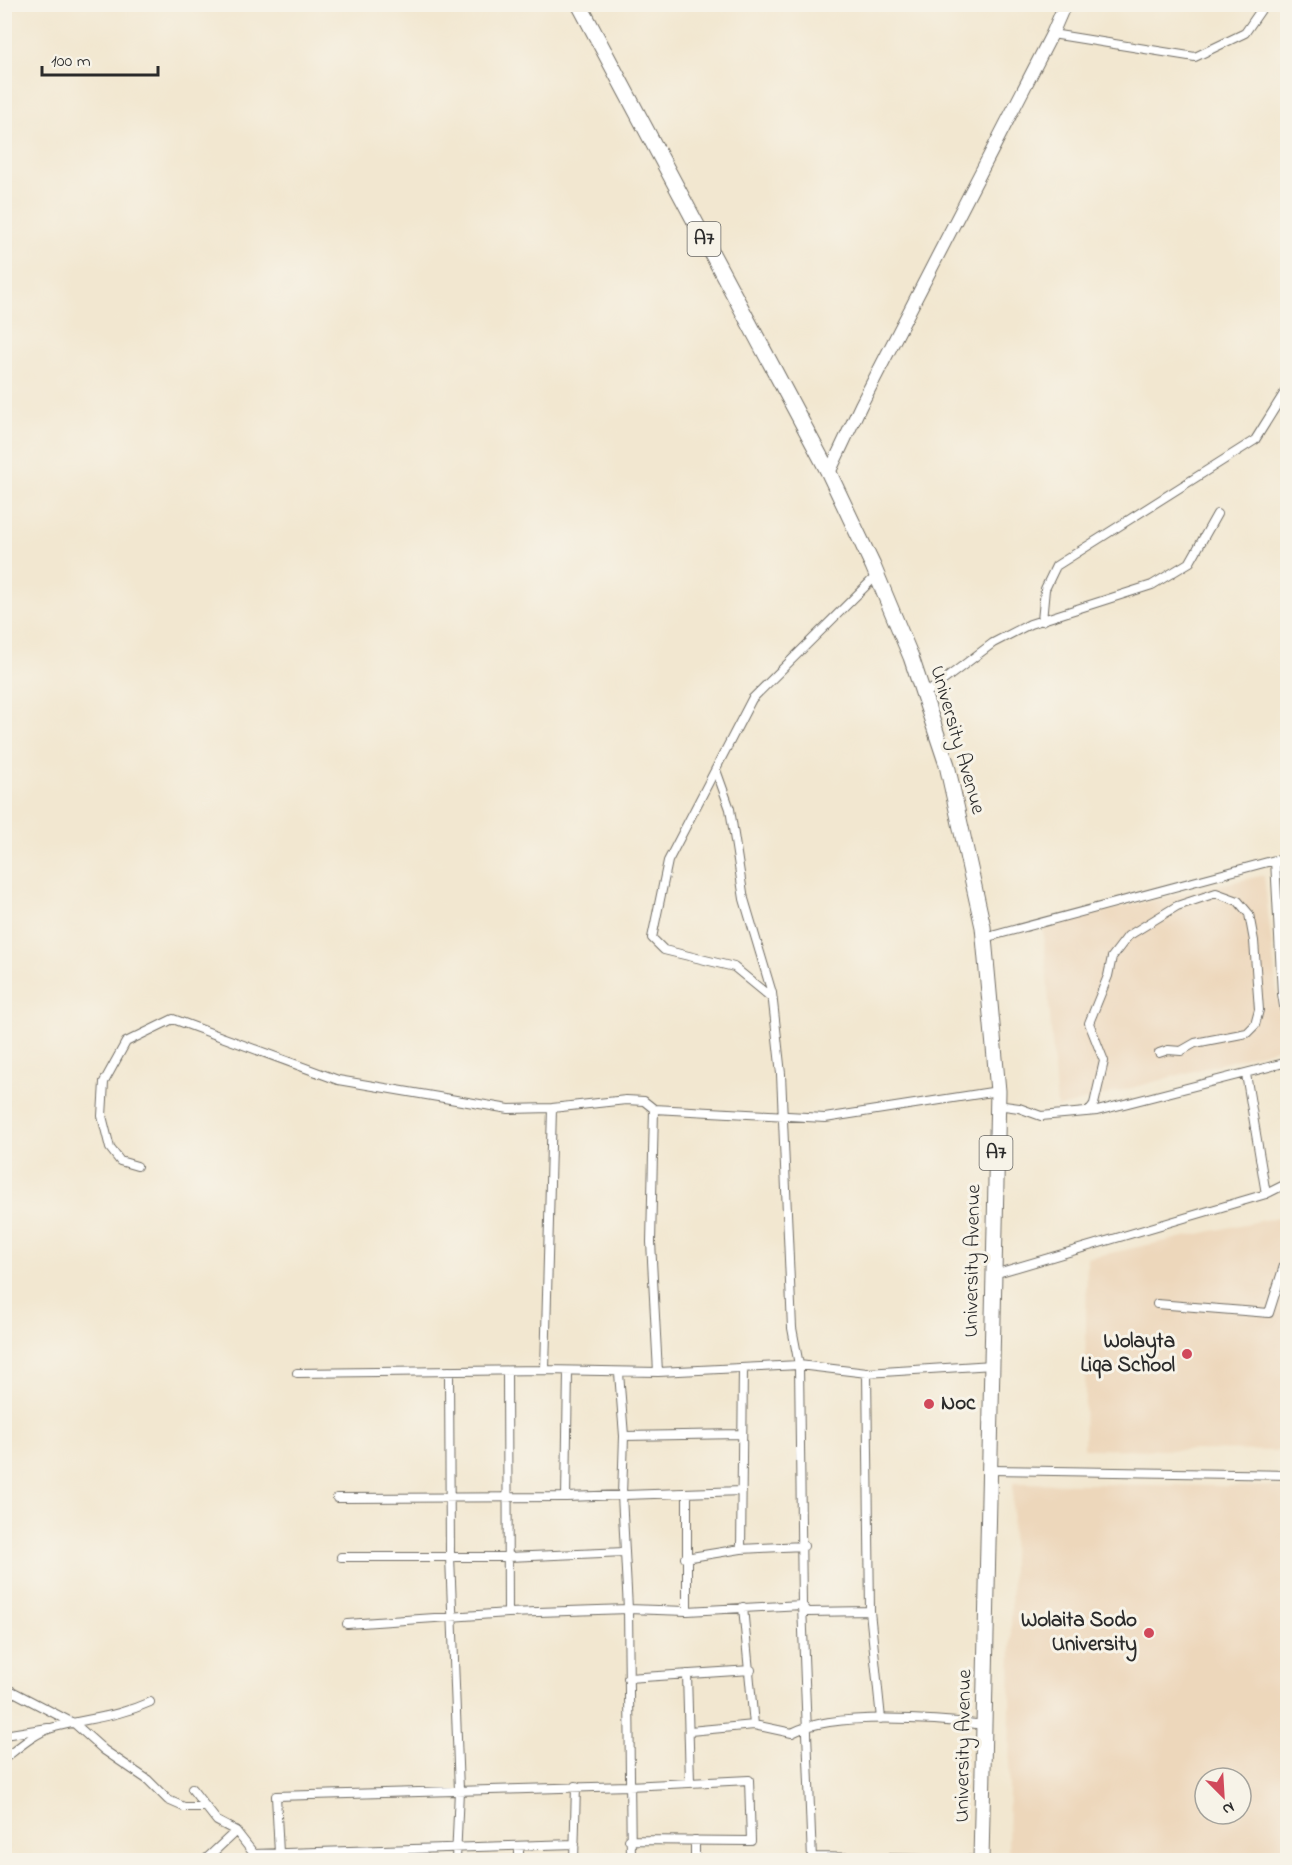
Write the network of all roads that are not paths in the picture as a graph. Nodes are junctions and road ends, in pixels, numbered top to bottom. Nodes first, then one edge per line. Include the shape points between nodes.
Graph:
1 (579, 4) edge
2 (1065, 4) edge
3 (1265, 4) edge
4 (1052, 34) junction
5 (1287, 387) edge
6 (829, 473) junction
7 (1217, 514) dead end
8 (877, 575) junction
9 (1042, 621) junction
10 (924, 695) junction
11 (716, 771) junction
12 (1287, 904) edge
13 (1278, 932) junction
14 (984, 938) junction
15 (773, 999) junction
16 (1287, 1031) edge
17 (1159, 1053) dead end
18 (1287, 1062) edge
19 (1246, 1074) junction
20 (997, 1098) junction
21 (552, 1108) junction
22 (654, 1109) junction
23 (1089, 1111) junction
24 (783, 1115) junction
25 (137, 1166) dead end
26 (1287, 1183) edge
27 (1266, 1194) junction
28 (1287, 1253) edge
29 (994, 1274) junction
30 (1157, 1304) dead end
31 (800, 1365) junction
32 (993, 1365) junction
33 (743, 1368) junction
34 (545, 1370) junction
35 (449, 1371) junction
36 (507, 1371) junction
37 (568, 1372) junction
38 (658, 1372) junction
39 (867, 1372) junction
40 (297, 1373) dead end
41 (619, 1373) junction
42 (741, 1434) junction
43 (624, 1436) junction
44 (991, 1470) junction
45 (1287, 1475) edge
46 (742, 1491) junction
47 (687, 1494) junction
48 (622, 1495) junction
49 (508, 1496) junction
50 (451, 1497) junction
51 (566, 1497) junction
52 (337, 1498) dead end
53 (804, 1546) junction
54 (741, 1549) junction
55 (625, 1552) junction
56 (450, 1556) junction
57 (341, 1557) dead end
58 (508, 1557) junction
59 (685, 1558) junction
60 (802, 1605) junction
61 (743, 1607) junction
62 (628, 1609) junction
63 (687, 1611) junction
64 (870, 1611) junction
65 (508, 1613) junction
66 (452, 1615) junction
67 (347, 1624) dead end
68 (751, 1670) junction
69 (687, 1674) junction
70 (628, 1678) junction
71 (4, 1687) edge
72 (150, 1702) dead end
73 (881, 1719) junction
74 (75, 1724) junction
75 (754, 1725) junction
76 (985, 1725) junction
77 (806, 1726) junction
78 (53, 1727) junction
79 (690, 1731) junction
80 (4, 1735) edge
81 (4, 1759) edge
82 (690, 1782) junction
83 (576, 1786) junction
84 (629, 1786) junction
85 (192, 1789) dead end
86 (459, 1790) junction
87 (206, 1807) junction
88 (236, 1831) junction
89 (629, 1840) junction
90 (695, 1840) junction
91 (575, 1844) junction
92 (519, 1846) junction
93 (455, 1847) junction
94 (394, 1850) junction
95 (279, 1853) junction
96 (254, 1854) junction
97 (336, 1856) edge
98 (812, 1859) edge
99 (872, 1859) edge
100 (205, 1860) edge
101 (265, 1860) edge
102 (395, 1860) edge
103 (456, 1860) edge
104 (519, 1860) edge
105 (574, 1860) edge
106 (631, 1860) edge
107 (695, 1860) edge
108 (981, 1860) edge

1 - 6 highway, A7
2 - 4 street
3 - 4 street via 1245,33 1195,57
4 - 6 street
5 - 9 street via 1255,440 1056,566 1045,589
6 - 8 highway, University Avenue / A7
7 - 9 street via 1190,562 1152,585
8 - 10 highway, University Avenue / A7
8 - 11 street via 752,699
9 - 10 street via 993,643
10 - 14 highway, University Avenue / A7 via 947,765
11 - 15 street via 730,809 744,899
11 - 15 street via 668,861 652,938 664,950 734,967
12 - 13 street
13 - 14 street via 1275,860
13 - 16 street
14 - 20 highway, University Avenue / A7
15 - 24 street
17 - 23 street via 1247,1033 1255,1025 1258,984 1254,941 1249,914 1238,901 1216,893 1178,906 1128,936 1112,957 1089,1023 1104,1061 1095,1104
18 - 19 street
19 - 23 street
19 - 27 street
20 - 23 street via 1041,1116
20 - 24 street via 825,1118
20 - 29 highway, University Avenue / A7
21 - 22 street via 626,1100 644,1101
21 - 25 street via 509,1109 338,1080 173,1019 126,1042 104,1082 102,1116 110,1149 120,1161
21 - 34 street
22 - 24 street
22 - 38 street via 651,1242
24 - 31 street via 792,1328
26 - 27 street
27 - 29 street
28 - 30 street via 1269,1313
29 - 32 highway, University Avenue / A7
31 - 33 street
31 - 39 street
31 - 53 street
32 - 39 street
32 - 44 highway, University Avenue / A7
33 - 38 street
33 - 42 street
34 - 36 street
34 - 37 street
35 - 36 street
35 - 40 street
35 - 50 street
36 - 49 street
37 - 41 street
37 - 51 street
38 - 41 street
39 - 64 street
41 - 43 street
42 - 43 street
42 - 46 street
43 - 48 street
44 - 45 street
44 - 76 highway, University Avenue / A7
46 - 47 street
46 - 54 street
47 - 48 street
47 - 59 street
48 - 51 street
48 - 55 street
49 - 50 street
49 - 51 street
49 - 58 street
50 - 52 street
50 - 56 street
53 - 54 street
53 - 60 street
54 - 59 street
55 - 58 street
55 - 62 street
56 - 57 street
56 - 58 street
56 - 66 street
58 - 65 street
59 - 63 street
60 - 61 street
60 - 64 street via 808,1612
60 - 77 street
61 - 63 street
61 - 68 street
62 - 63 street
62 - 65 street
62 - 70 street
64 - 73 street
65 - 66 street
66 - 67 street
66 - 86 street
68 - 69 street
68 - 75 street
69 - 70 street
69 - 79 street
70 - 84 street
71 - 74 street
72 - 74 street via 125,1713
73 - 76 street via 937,1719
73 - 77 street
74 - 78 street
74 - 87 street via 104,1750 148,1779 168,1800 184,1807
75 - 77 street via 792,1733
75 - 79 street
76 - 108 highway, University Avenue / A7
77 - 98 street
78 - 80 street
78 - 81 street
79 - 82 street
82 - 84 street
82 - 90 street via 749,1780 751,1841
83 - 84 street
83 - 86 street
83 - 91 street
84 - 89 street
85 - 87 street
86 - 93 street
86 - 95 street via 276,1796
87 - 88 street via 216,1821
88 - 96 street
88 - 100 street
89 - 90 street
89 - 106 street
90 - 107 street
91 - 92 street
91 - 105 street
92 - 93 street
92 - 104 street
93 - 94 street
93 - 103 street
94 - 97 street
94 - 102 street
95 - 96 street
95 - 97 street
96 - 101 street
98 - 99 street
99 - 108 street

